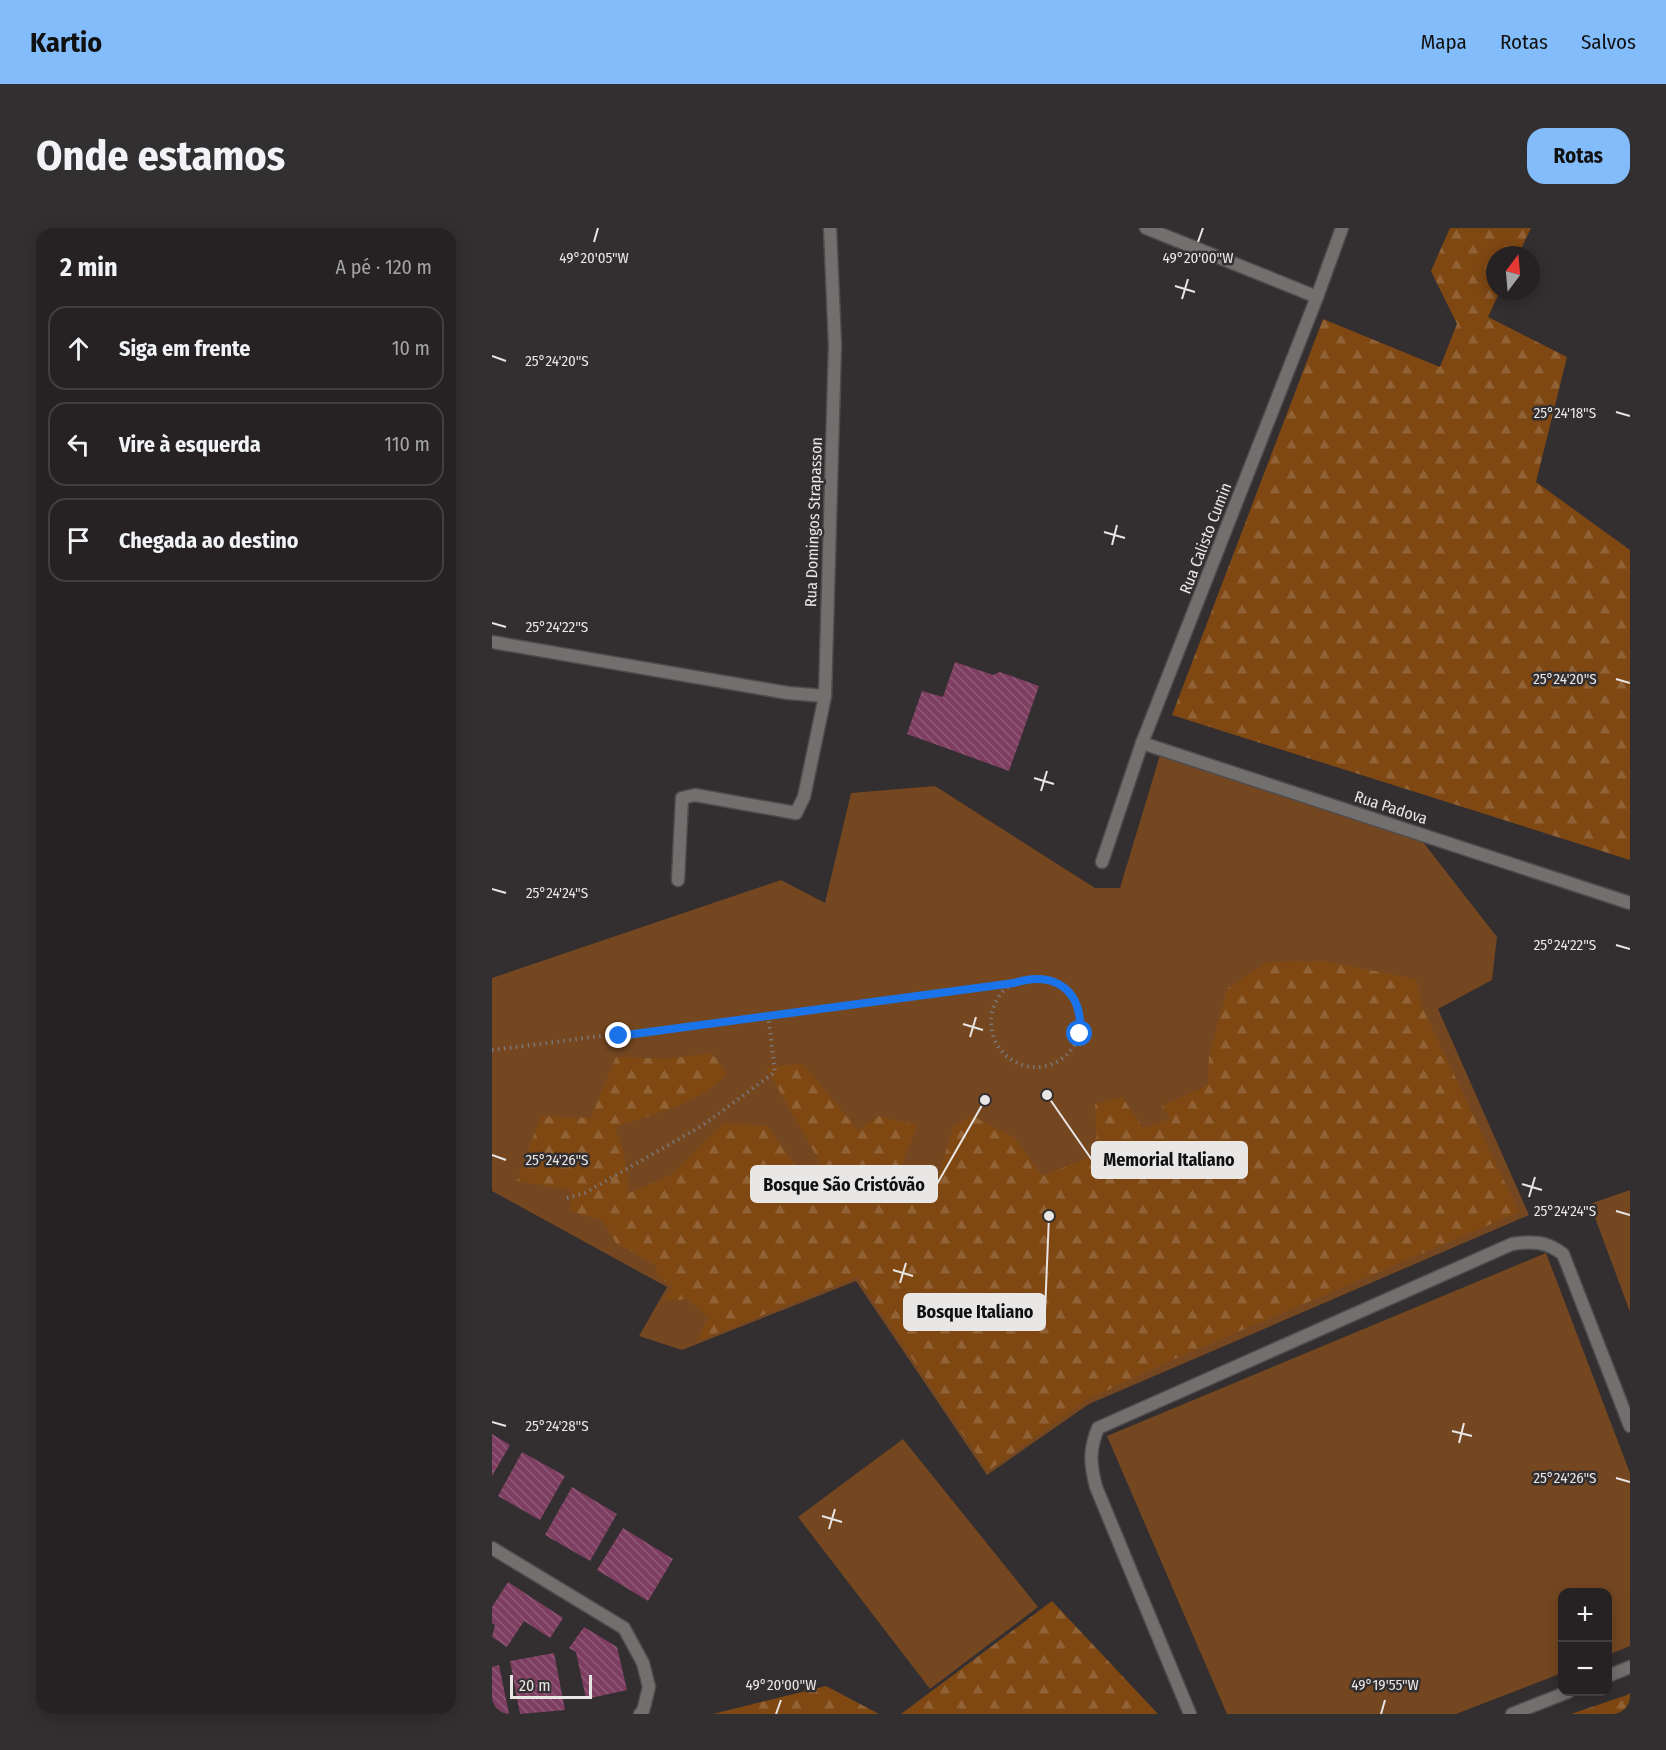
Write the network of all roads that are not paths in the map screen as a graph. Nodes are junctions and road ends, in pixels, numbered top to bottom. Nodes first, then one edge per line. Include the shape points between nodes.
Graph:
1 (830, 228) edge
2 (1146, 228) edge
3 (1342, 228) edge
4 (1317, 297) junction
5 (492, 642) edge
6 (825, 696) junction
7 (1142, 744) junction
8 (1102, 862) dead end
9 (678, 880) dead end
10 (1630, 903) edge
11 (1630, 1426) edge
12 (492, 1548) edge
13 (1630, 1667) edge
14 (1612, 1674) edge
15 (1558, 1696) edge
16 (640, 1714) edge
17 (1190, 1714) edge
18 (1512, 1714) edge

1 - 6 street, Rua Domingos Strapasson via 835,345
2 - 4 street
3 - 4 street, Rua Calisto Cumin
4 - 7 street, Rua Calisto Cumin
5 - 6 street
6 - 9 street, Rua Domingos Strapasson via 804,797 795,813 695,795 682,798
7 - 8 street, Rua Calisto Cumin
7 - 10 street, Rua Padova
11 - 17 street via 1563,1254 1533,1241 1512,1244 1098,1428 1089,1461 1096,1487
12 - 16 street via 624,1628 643,1663 649,1687
13 - 14 street
15 - 18 street

